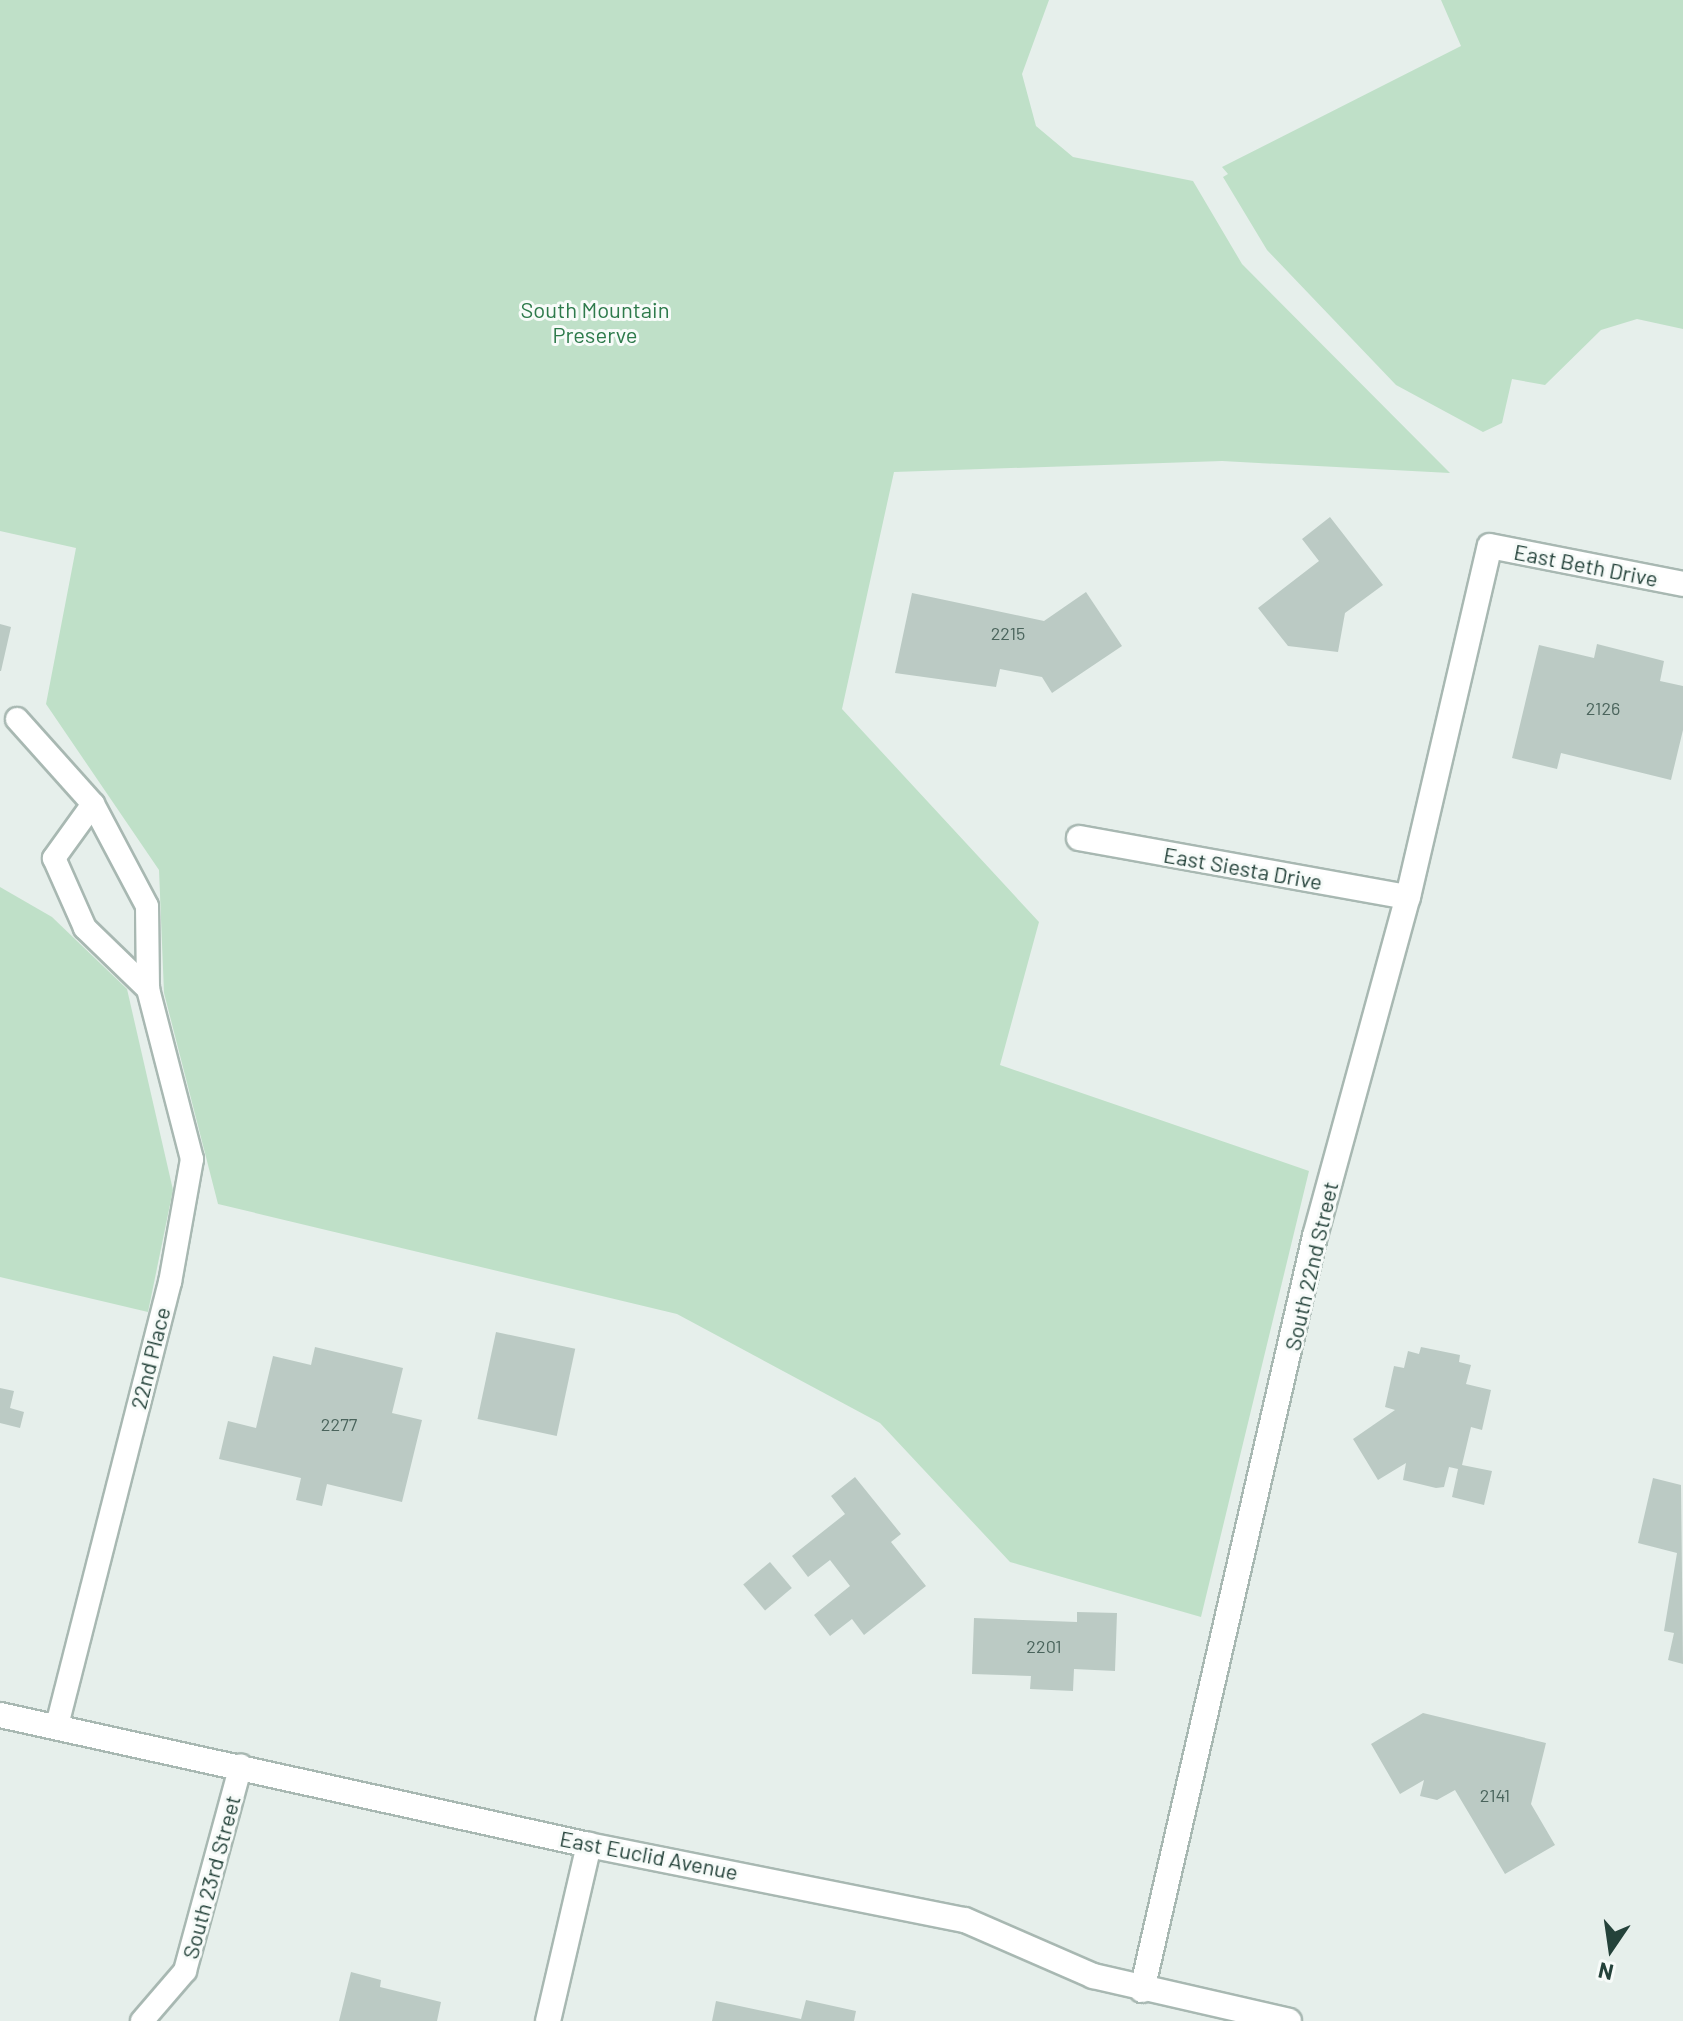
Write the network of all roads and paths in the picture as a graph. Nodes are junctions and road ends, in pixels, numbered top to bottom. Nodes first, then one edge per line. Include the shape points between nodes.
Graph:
1 (1490, 546) joint
2 (1683, 584) edge
3 (17, 719) dead end
4 (93, 804) junction
5 (1079, 838) dead end
6 (1408, 897) junction
7 (148, 989) junction
8 (0, 1715) edge
9 (57, 1725) junction
10 (241, 1765) junction
11 (589, 1845) junction
12 (1142, 1990) junction
13 (142, 2021) edge
14 (548, 2021) edge
15 (1289, 2021) edge

1 - 2 street, East Beth Drive
1 - 6 street, South 22nd Street
3 - 4 lane, 22nd Place
4 - 7 lane, 22nd Place via 147,906
4 - 7 lane via 54,858 85,928
5 - 6 street, East Siesta Drive
6 - 12 street, South 22nd Street via 1315,1236
7 - 9 lane, 22nd Place via 192,1159 170,1282
8 - 9 street, East Euclid Avenue
9 - 10 street, East Euclid Avenue
10 - 11 street, East Euclid Avenue
10 - 13 lane, South 23rd Street via 185,1971
11 - 12 street, East Euclid Avenue via 965,1920 1093,1976
11 - 14 street
12 - 15 street, East Euclid Avenue

